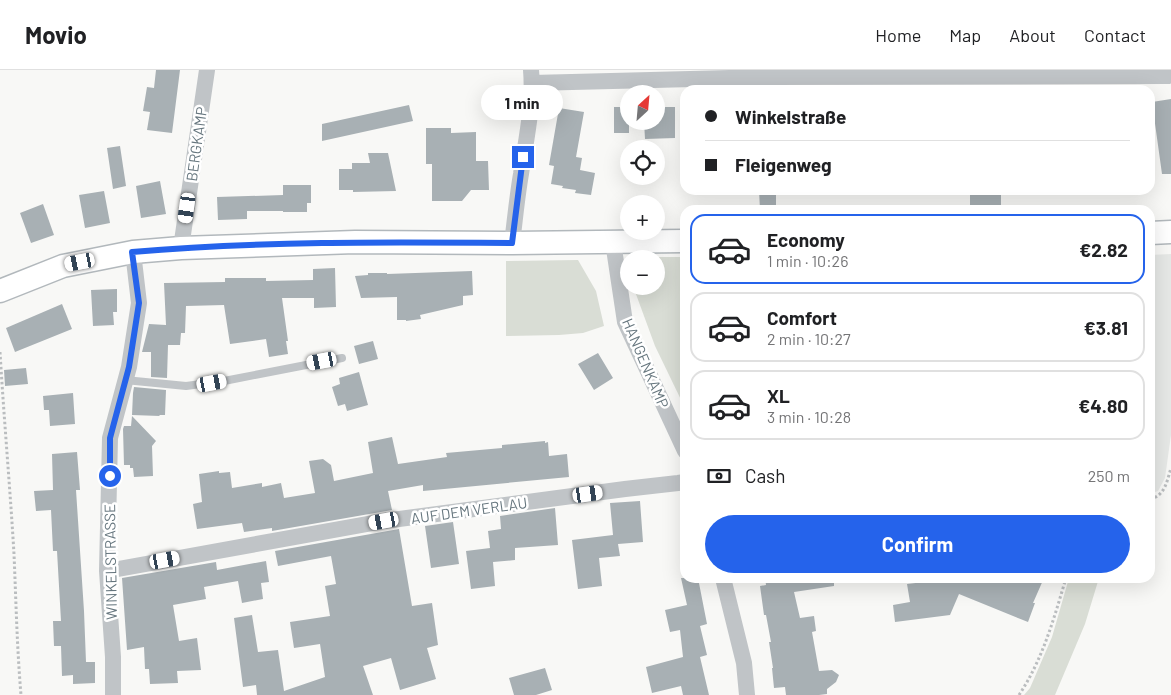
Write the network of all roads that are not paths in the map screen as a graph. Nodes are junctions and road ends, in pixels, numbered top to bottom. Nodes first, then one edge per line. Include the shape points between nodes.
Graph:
1 (207, 70) edge
2 (984, 74) edge
3 (1171, 74) edge
4 (532, 76) edge
5 (764, 79) edge
6 (1171, 232) edge
7 (1155, 233) edge
8 (680, 241) edge
9 (612, 242) junction
10 (512, 243) junction
11 (181, 248) junction
12 (132, 252) junction
13 (0, 291) edge
14 (342, 358) dead end
15 (125, 380) junction
16 (680, 440) edge
17 (680, 483) edge
18 (107, 571) junction
19 (724, 583) edge
20 (113, 695) edge
21 (747, 695) edge

1 - 11 street, BERGKAMP
2 - 3 street
2 - 5 street
4 - 5 street
4 - 10 street
6 - 7 main road
8 - 9 main road
9 - 10 main road
9 - 16 street, HANGENKAMP via 625,322
10 - 11 main road via 355,242
11 - 12 main road
12 - 13 main road via 63,266
12 - 15 street, WINKELSTRASSE via 139,303
14 - 15 lane via 200,385 175,386
15 - 18 street, WINKELSTRASSE via 110,438
17 - 18 street, AUF DEM VERLAU via 384,521
18 - 20 street, WINKELSTRASSE
19 - 21 street via 744,663

